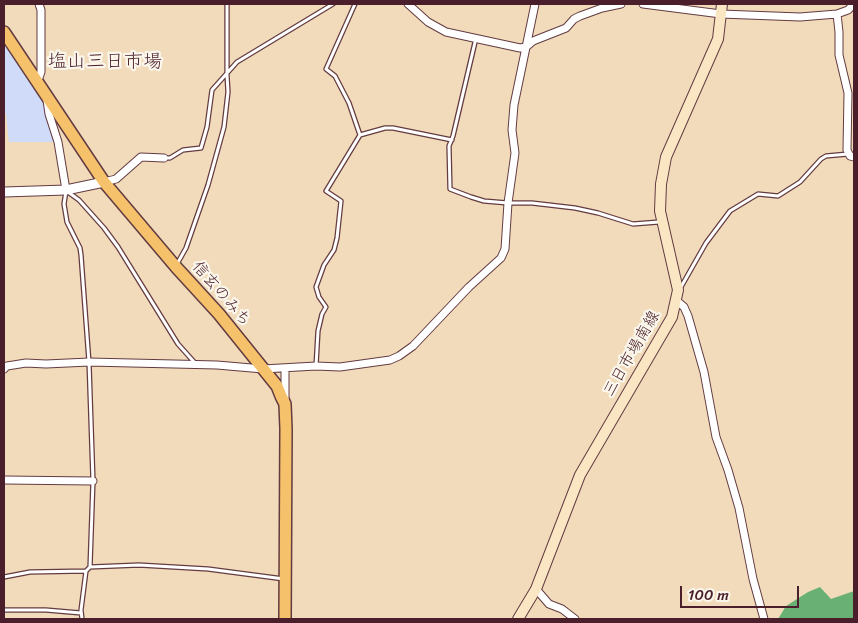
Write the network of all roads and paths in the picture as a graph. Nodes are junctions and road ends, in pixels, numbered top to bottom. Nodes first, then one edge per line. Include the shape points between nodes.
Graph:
1 (39, 4) edge
2 (227, 4) edge
3 (333, 4) edge
4 (354, 4) edge
5 (408, 4) edge
6 (535, 4) edge
7 (621, 4) edge
8 (643, 4) edge
9 (854, 4) edge
10 (722, 9) edge
11 (837, 14) junction
12 (4, 32) edge
13 (476, 38) junction
14 (526, 47) junction
15 (227, 74) junction
16 (37, 83) junction
17 (47, 98) junction
18 (360, 135) junction
19 (452, 140) junction
20 (852, 155) edge
21 (164, 158) joint
22 (104, 182) junction
23 (66, 190) junction
24 (4, 192) edge
25 (508, 203) junction
26 (662, 221) junction
27 (176, 267) junction
28 (678, 290) junction
29 (677, 301) junction
30 (90, 362) junction
31 (197, 365) junction
32 (316, 366) junction
33 (285, 368) junction
34 (4, 369) edge
35 (263, 369) junction
36 (285, 404) junction
37 (4, 480) edge
38 (93, 481) junction
39 (90, 567) junction
40 (86, 571) junction
41 (4, 577) edge
42 (286, 579) junction
43 (536, 589) junction
44 (4, 610) edge
45 (81, 613) junction
46 (82, 619) edge
47 (285, 619) edge
48 (518, 619) edge
49 (575, 619) edge
50 (764, 619) edge

1 - 16 street via 42,72
2 - 15 lane
3 - 15 lane via 237,62
4 - 18 lane via 326,69 335,76 349,103
5 - 13 street via 428,22 446,32
6 - 14 street
7 - 14 street via 580,16 566,28 533,40
8 - 10 street
9 - 11 street
10 - 11 street via 800,17
10 - 26 main road, 三日市場南線 via 718,39 666,157 660,196
11 - 20 street via 839,55 848,94 847,150
12 - 16 main road, 信玄のみち
13 - 14 street via 515,48
13 - 19 lane
14 - 25 street via 514,105 512,130 515,153
15 - 21 lane via 212,90 201,148 183,150
15 - 27 lane via 224,127 208,185
16 - 17 main road, 信玄のみち
17 - 22 main road, 信玄のみち
17 - 23 street
18 - 19 lane via 393,128
18 - 32 lane via 326,192 341,201 334,250 316,287 318,297 326,307 318,330
19 - 25 lane via 449,146 450,189 471,197
20 - 28 lane via 826,156 800,182 778,196 758,194 730,211
21 - 22 street via 141,158 116,179
22 - 23 street
22 - 27 main road, 信玄のみち
23 - 24 street
23 - 30 lane via 67,222 81,255
23 - 31 lane via 104,228 178,344
25 - 26 lane via 575,208 633,224
25 - 32 street via 505,249 501,258 413,346 390,360 340,367
26 - 28 main road, 三日市場南線
27 - 35 main road, 信玄のみち
28 - 29 main road, 三日市場南線
29 - 43 main road, 三日市場南線 via 672,317 580,475
29 - 50 street via 688,316 704,372 716,437 740,508
30 - 31 street
30 - 34 street via 26,363
30 - 38 lane
31 - 35 street
32 - 33 street
33 - 35 street
33 - 36 street
35 - 36 main road, 信玄のみち via 277,386
36 - 42 main road, 信玄のみち
37 - 38 street
38 - 39 lane
39 - 40 lane
39 - 42 lane via 139,565 208,569
40 - 41 lane via 30,572
40 - 45 lane
42 - 47 main road, 信玄のみち
43 - 48 main road, 三日市場南線
43 - 49 street via 549,604
44 - 45 lane
45 - 46 lane

